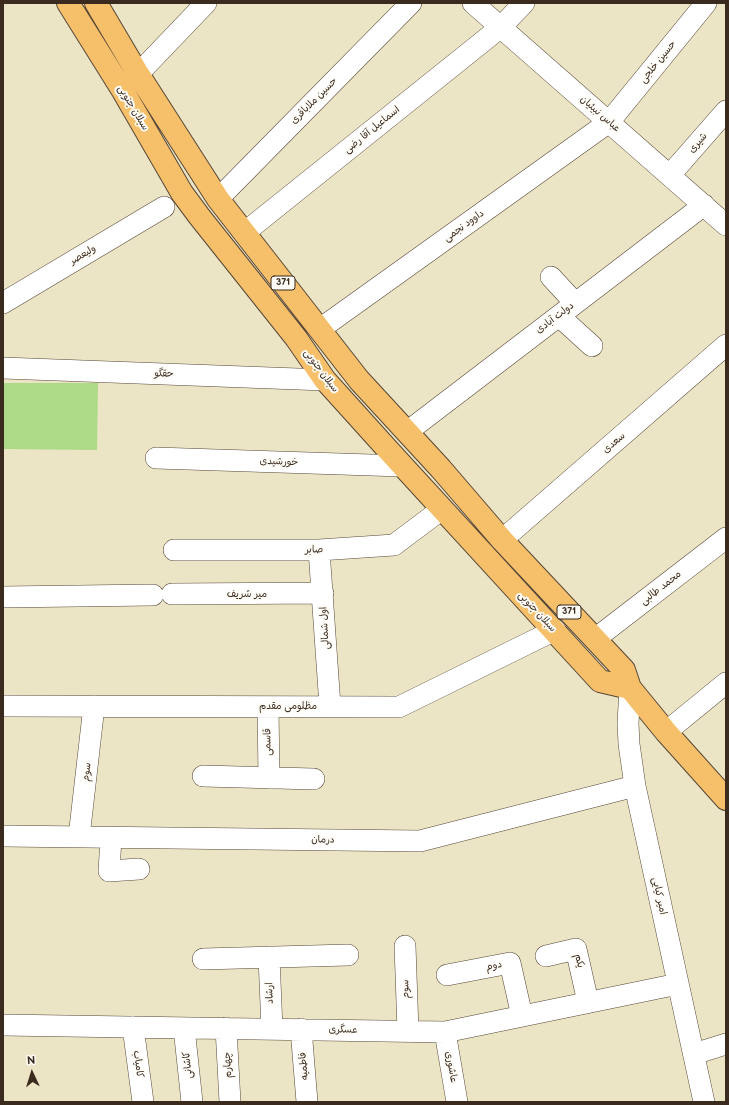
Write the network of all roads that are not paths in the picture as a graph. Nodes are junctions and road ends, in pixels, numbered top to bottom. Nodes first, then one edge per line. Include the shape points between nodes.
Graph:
1 (68, 3) edge
2 (96, 3) edge
3 (206, 3) edge
4 (411, 3) edge
5 (473, 3) edge
6 (524, 3) edge
7 (706, 3) edge
8 (501, 28) junction
9 (138, 74) junction
10 (726, 111) edge
11 (609, 122) junction
12 (670, 176) junction
13 (218, 199) junction
14 (704, 205) junction
15 (164, 207) dead end
16 (199, 216) junction
17 (726, 224) edge
18 (244, 233) junction
19 (552, 277) dead end
20 (3, 303) edge
21 (575, 303) junction
22 (559, 316) junction
23 (318, 327) junction
24 (296, 338) junction
25 (726, 345) edge
26 (592, 346) dead end
27 (3, 368) edge
28 (326, 380) junction
29 (407, 432) junction
30 (156, 458) dead end
31 (402, 466) junction
32 (442, 509) junction
33 (726, 538) edge
34 (502, 540) junction
35 (174, 550) dead end
36 (319, 550) junction
37 (484, 554) junction
38 (322, 593) junction
39 (3, 597) edge
40 (554, 630) junction
41 (596, 639) junction
42 (726, 683) edge
43 (630, 688) junction
44 (3, 706) edge
45 (94, 706) junction
46 (330, 706) junction
47 (268, 707) junction
48 (666, 732) junction
49 (203, 776) dead end
50 (269, 778) junction
51 (314, 779) dead end
52 (635, 786) junction
53 (726, 799) edge
54 (3, 836) edge
55 (80, 837) junction
56 (111, 838) junction
57 (139, 869) dead end
58 (405, 946) dead end
59 (348, 955) dead end
60 (546, 956) dead end
61 (269, 957) junction
62 (203, 959) dead end
63 (448, 975) dead end
64 (678, 984) junction
65 (588, 1002) junction
66 (522, 1016) junction
67 (3, 1025) edge
68 (133, 1027) junction
69 (184, 1028) junction
70 (226, 1028) junction
71 (272, 1029) junction
72 (301, 1029) junction
73 (408, 1031) junction
74 (445, 1032) junction
75 (726, 1044) edge
76 (694, 1054) junction
77 (143, 1102) edge
78 (192, 1102) edge
79 (230, 1102) edge
80 (307, 1102) edge
81 (457, 1102) edge
82 (704, 1102) edge

1 - 16 main road, سبلان جنوبی via 182,193
2 - 9 main road, 371
3 - 9 street
4 - 13 street, حسین ملاباقری
5 - 8 street, عباس نبیئیان
6 - 8 street, اسماعیل آقا رضی
7 - 11 street, حسین خلجی
8 - 11 street, عباس نبیئیان
8 - 18 street, اسماعیل آقا رضی
9 - 13 main road, 371
10 - 12 street, شیری
11 - 12 street, عباس نبیئیان
11 - 23 street, داوود نجمی
12 - 14 street, عباس نبیئیان
13 - 16 main road
13 - 18 main road, 371
14 - 17 street, عباس نبیئیان
14 - 21 street, دولت آبادی
15 - 20 street, ولیعصر
16 - 24 main road, سبلان جنوبی
18 - 23 main road, 371
19 - 21 street
21 - 22 street, دولت آبادی
22 - 26 street
22 - 29 street, دولت آبادی
23 - 24 main road
23 - 29 main road, 371 via 359,380
24 - 28 main road, سبلان جنوبی
25 - 34 street, سعدی
27 - 28 street, حقگو
28 - 31 main road, سبلان جنوبی
29 - 34 main road, 371
30 - 31 street, خورشیدی
31 - 32 main road, سبلان جنوبی
32 - 36 street, صابر via 394,545
32 - 37 main road, سبلان جنوبی
33 - 41 street, محمد طالبی
34 - 37 main road
34 - 41 main road, 371
35 - 36 street, صابر
36 - 38 street, اول شمالی
37 - 40 main road, سبلان جنوبی
38 - 39 street, میر شریف
38 - 46 street, اول شمالی
40 - 43 main road, سبلان جنوبی via 600,681
40 - 46 street, مظلومی مقدم via 399,706
41 - 43 main road, 371 via 624,670
42 - 48 street
43 - 48 main road, 371
43 - 52 street, امیر کیایی via 629,744
44 - 45 street, مظلومی مقدم
45 - 47 street, مظلومی مقدم
45 - 55 street, سوم
46 - 47 street, مظلومی مقدم
47 - 50 street, قاسمی
48 - 53 main road, 371
49 - 50 street
50 - 51 street
52 - 56 street, درمان via 420,841
52 - 64 street, امیر کیایی
54 - 55 street, درمان
55 - 56 street, درمان
56 - 57 street via 109,871
58 - 73 street, سوم
59 - 61 street
60 - 65 street, یکم via 576,949
61 - 62 street
61 - 71 street, ارشاد
63 - 66 street, دوم via 510,962
64 - 65 street, عسگری
64 - 76 street, امیر کیایی
65 - 66 street, عسگری
66 - 74 street, عسگری
67 - 68 street, عسگری
68 - 69 street, عسگری
68 - 77 street, کامیاب
69 - 70 street, عسگری
69 - 78 street, کاشانی
70 - 71 street, عسگری
70 - 79 street, چهارم
71 - 72 street, عسگری
72 - 73 street, عسگری
72 - 80 street, فاطمیه
73 - 74 street, عسگری
74 - 81 street, عاشوری
75 - 76 street
76 - 82 street, امیر کیایی

